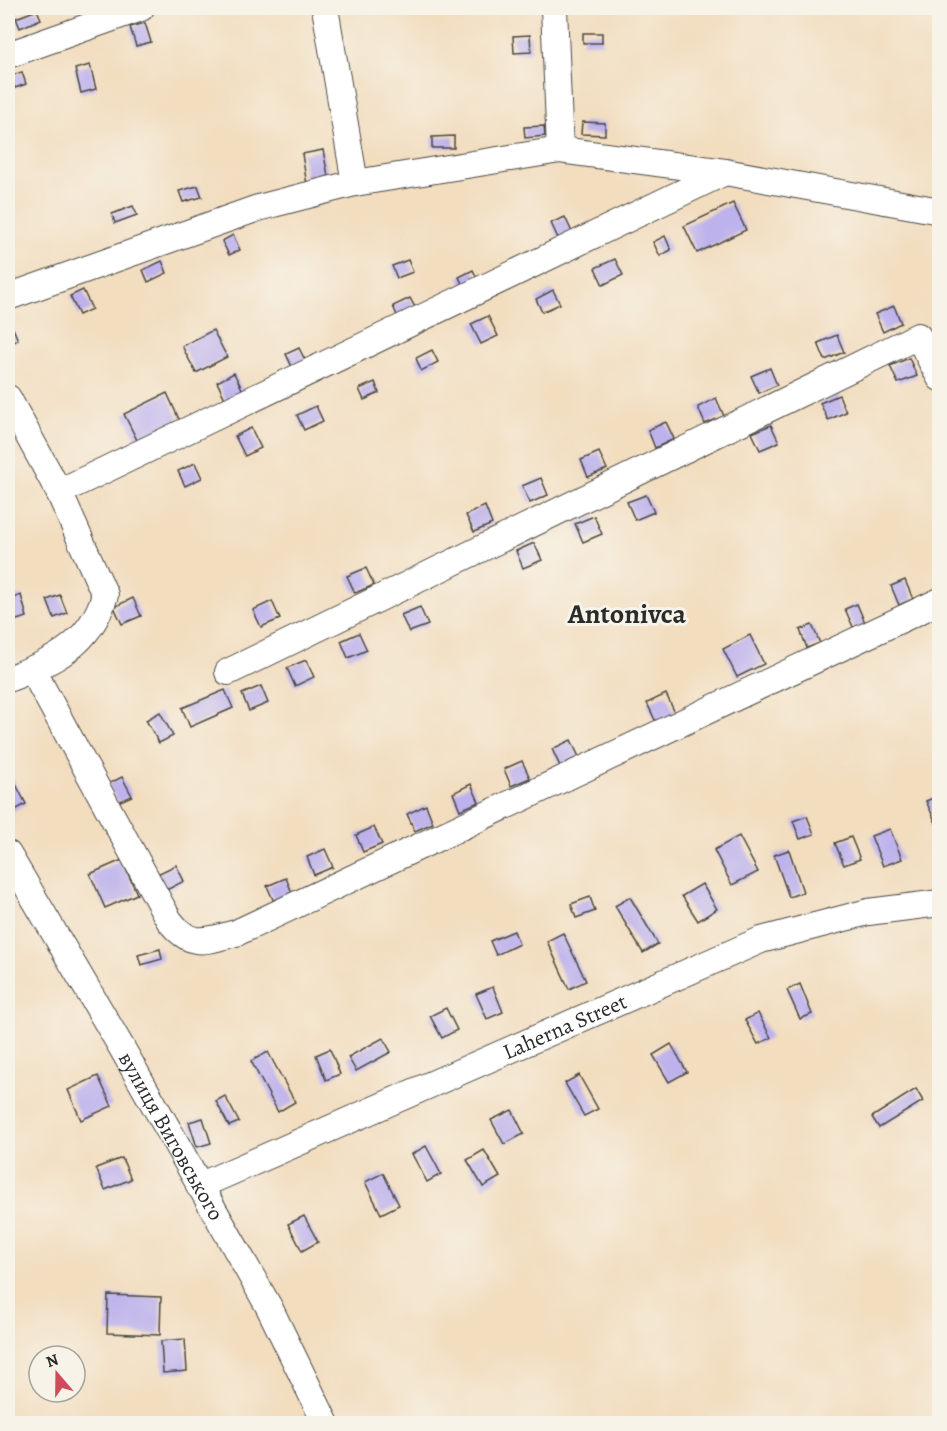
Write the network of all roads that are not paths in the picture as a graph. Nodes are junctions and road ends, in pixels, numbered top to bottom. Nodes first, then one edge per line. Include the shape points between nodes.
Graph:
1 (141, 8) edge
2 (325, 8) edge
3 (554, 8) edge
4 (8, 55) edge
5 (560, 150) junction
6 (725, 172) junction
7 (355, 183) junction
8 (939, 211) edge
9 (8, 297) edge
10 (939, 378) edge
11 (8, 398) edge
12 (59, 492) junction
13 (939, 601) edge
14 (32, 669) junction
15 (228, 672) dead end
16 (8, 679) edge
17 (8, 854) edge
18 (939, 903) edge
19 (199, 1186) junction
20 (326, 1424) edge

1 - 4 street
2 - 7 street
3 - 5 street
5 - 6 street
5 - 7 street
6 - 8 street
6 - 12 street
7 - 9 street via 258,208
10 - 15 street via 918,336
11 - 12 street
12 - 14 street via 105,595 92,628
13 - 14 street via 236,933 200,943 179,933 169,920
14 - 16 street
17 - 19 street, вулиця Виговського
18 - 19 street, Laherna Street via 868,912 761,940
19 - 20 street, вулиця Виговського via 269,1307

